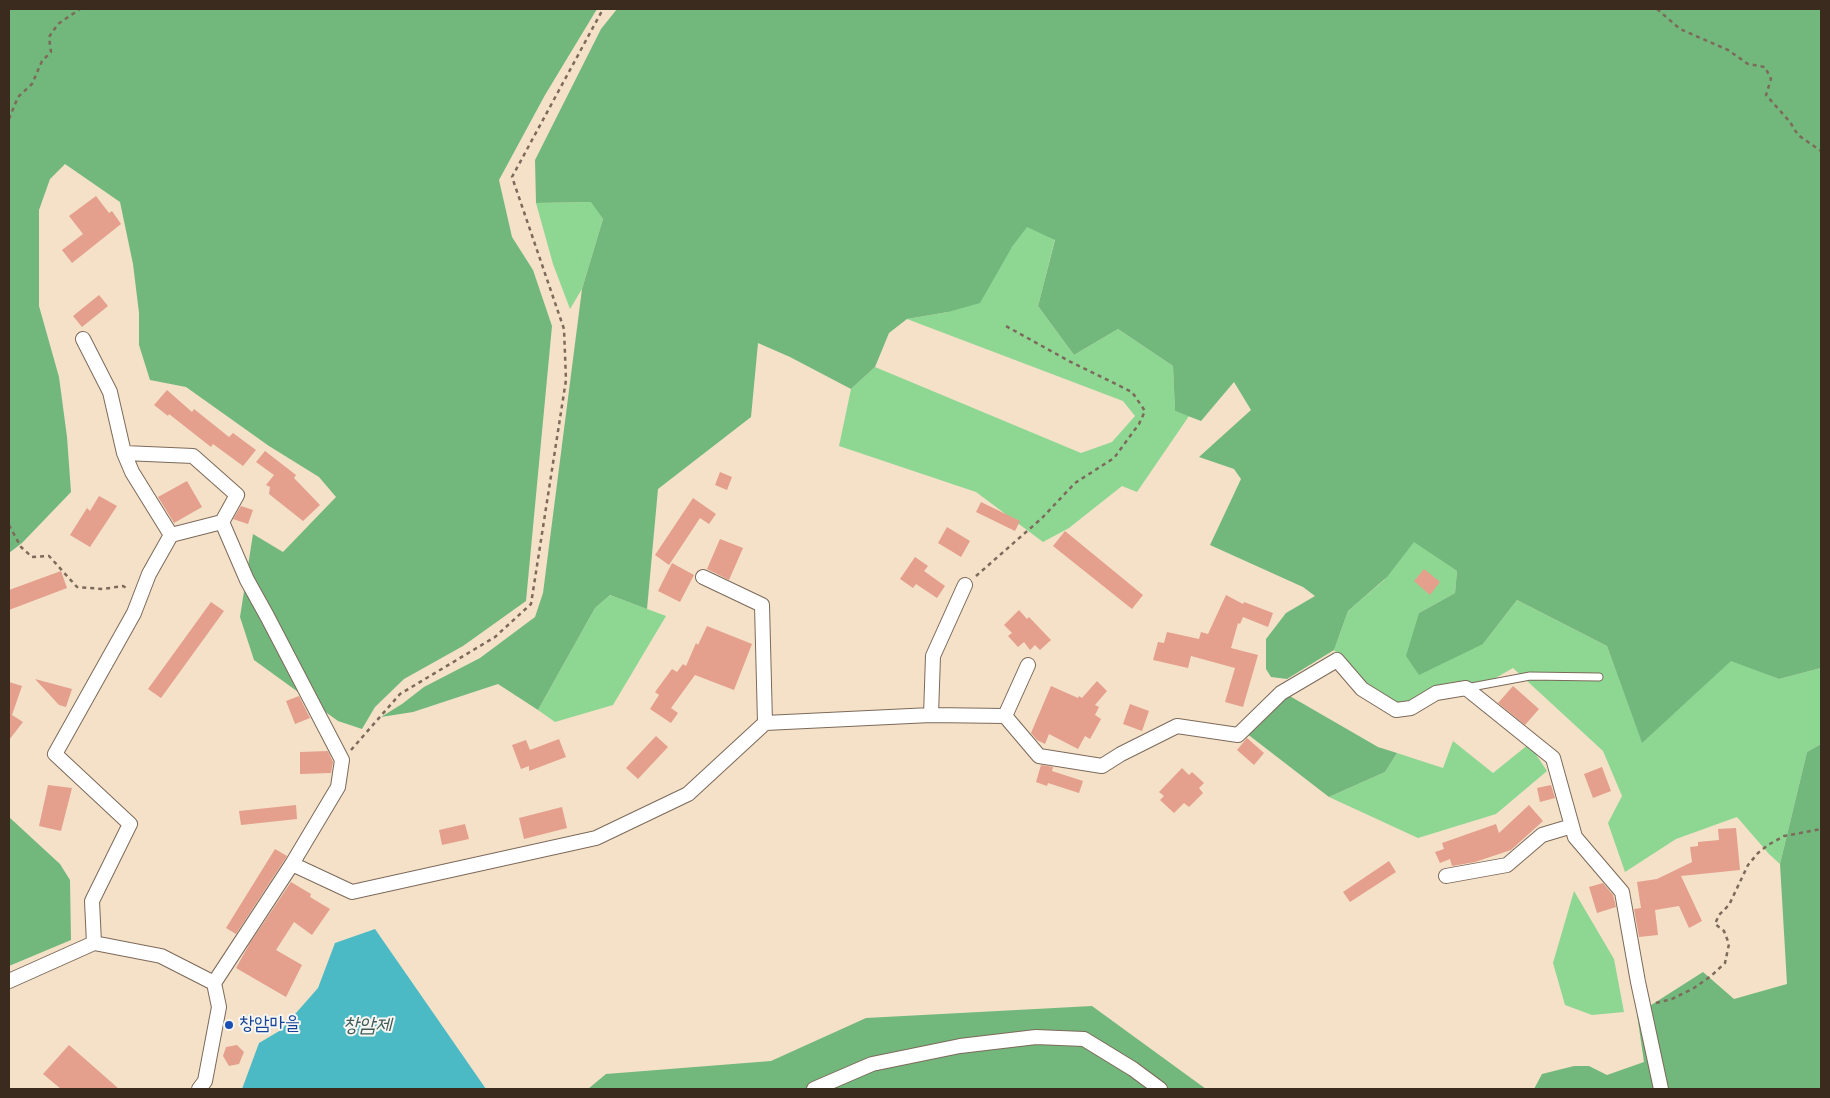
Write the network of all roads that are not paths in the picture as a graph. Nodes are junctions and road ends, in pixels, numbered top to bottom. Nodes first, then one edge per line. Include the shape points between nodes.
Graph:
1 (83, 339) dead end
2 (124, 453) junction
3 (222, 522) junction
4 (171, 534) junction
5 (703, 577) dead end
6 (965, 585) road end
7 (1028, 664) dead end
8 (1599, 677) dead end
9 (1466, 688) junction
10 (931, 715) junction
11 (1004, 716) junction
12 (765, 723) junction
13 (1572, 826) junction
14 (292, 864) junction
15 (1446, 876) dead end
16 (94, 944) junction
17 (9, 981) edge
18 (214, 983) junction
19 (199, 1089) edge
20 (814, 1089) edge
21 (1160, 1089) edge
22 (1661, 1089) edge

1 - 2 street via 110,392
2 - 3 street via 193,456 236,495
2 - 4 street via 132,472
3 - 4 street
3 - 14 street via 246,580 342,760 338,787
4 - 16 street via 149,574 134,613 55,754 130,824 92,901
5 - 12 street via 762,605
6 - 10 street via 933,656
7 - 11 street
8 - 9 lane via 1530,676
9 - 11 street via 1436,693 1411,708 1396,710 1362,689 1336,660 1281,693 1238,735 1177,726 1102,766 1040,756
9 - 13 street via 1553,758
10 - 11 street
10 - 12 street
12 - 14 street via 688,794 596,838 352,892
13 - 15 street via 1542,835 1507,864
13 - 22 street via 1575,837 1622,892
14 - 18 street
16 - 17 street
16 - 18 street via 161,956
18 - 19 street via 219,1007 205,1081
20 - 21 street via 872,1064 960,1046 1036,1036 1084,1039

